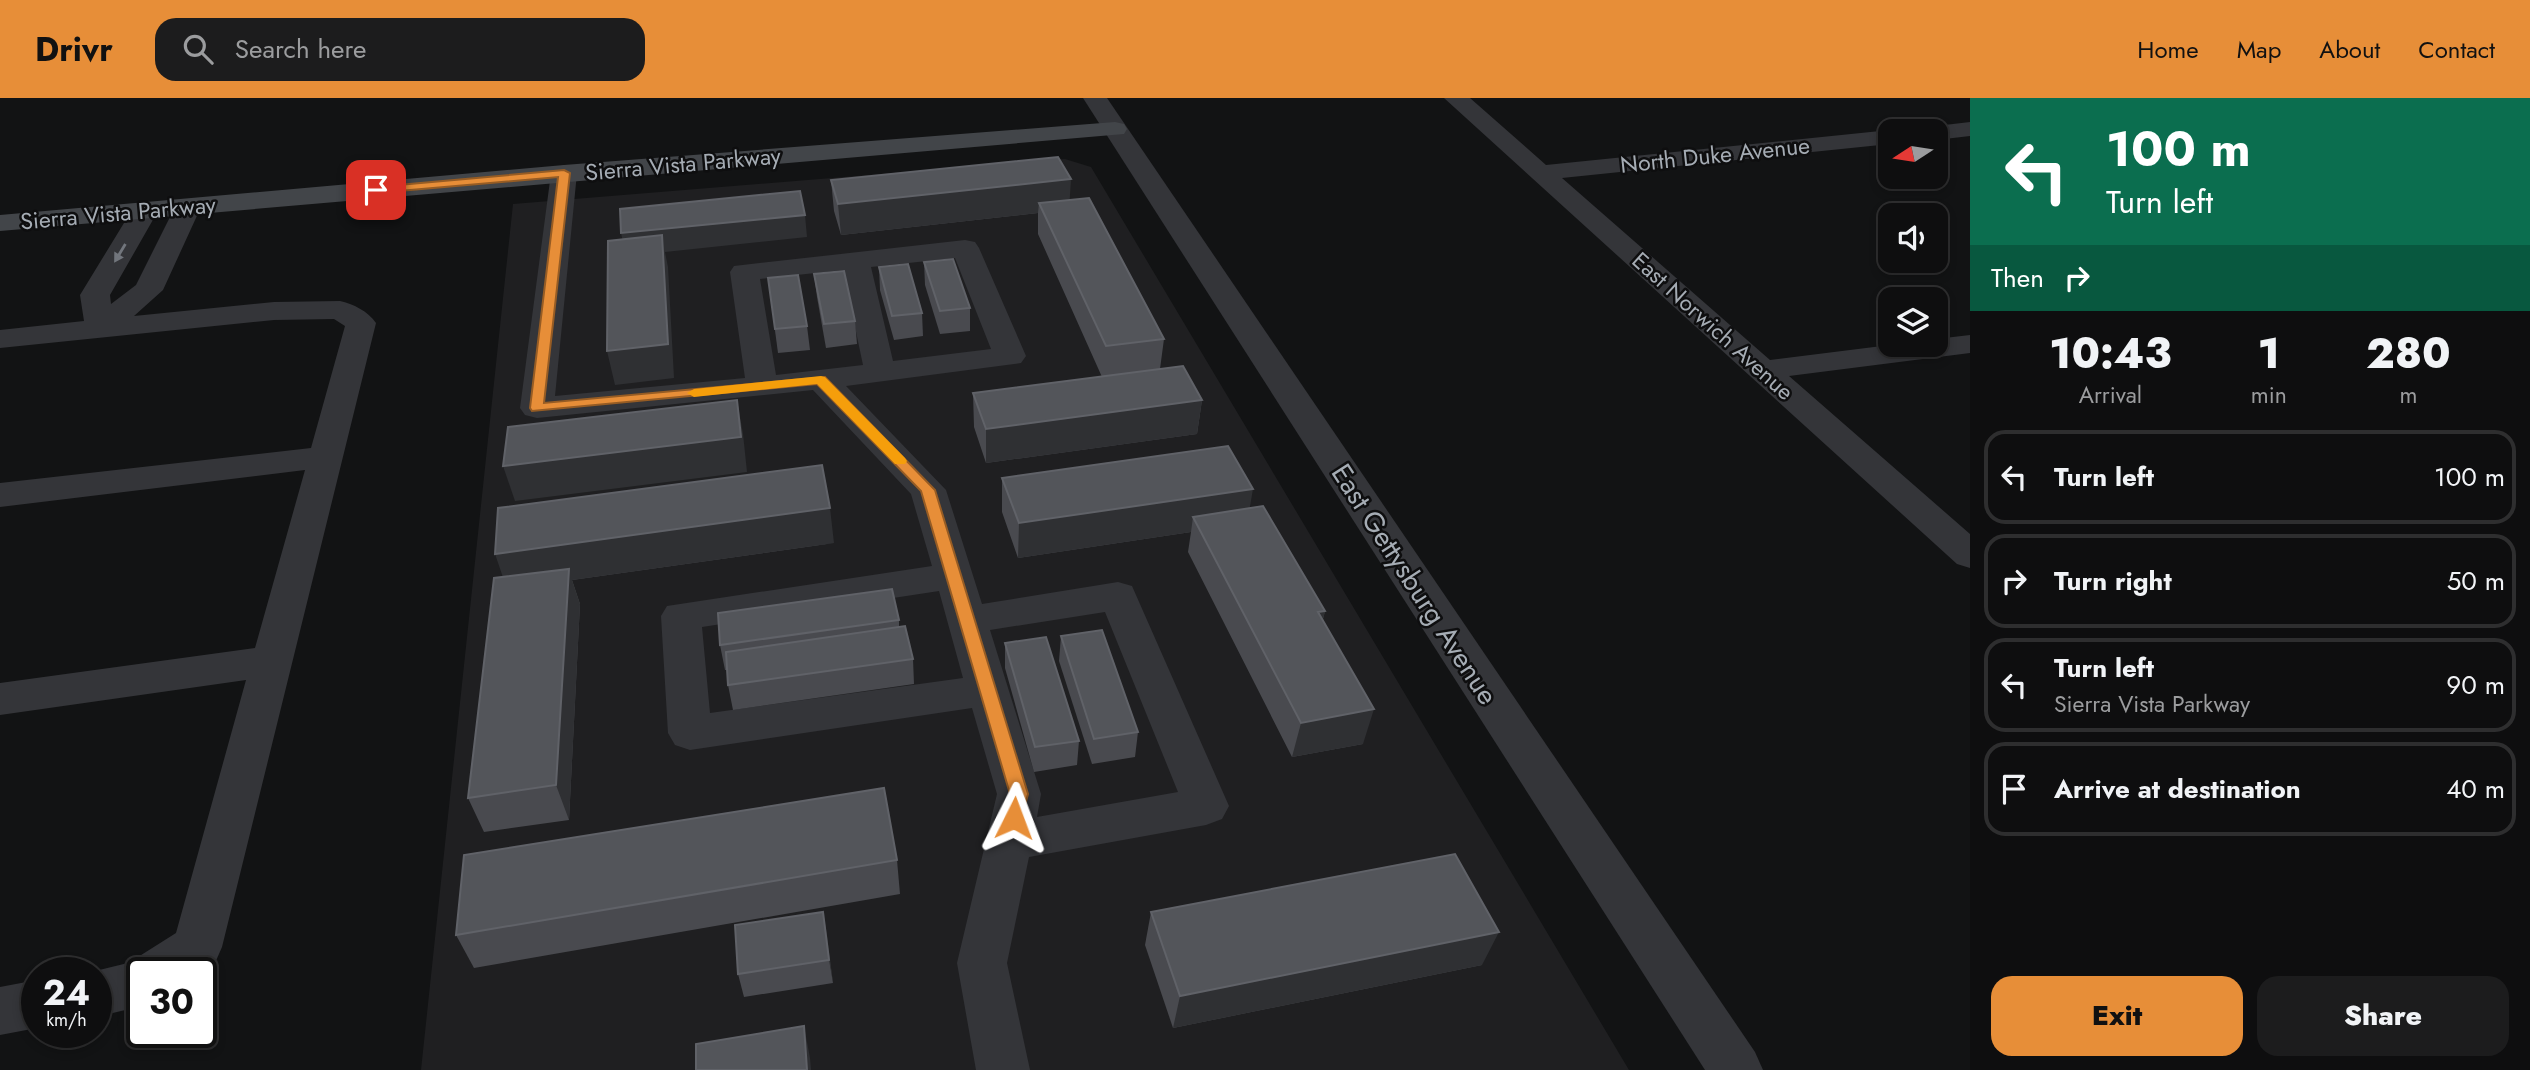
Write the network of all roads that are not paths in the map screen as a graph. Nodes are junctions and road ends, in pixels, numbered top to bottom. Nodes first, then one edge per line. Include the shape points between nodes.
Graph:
1 (1456, 98) edge
2 (1105, 114) edge
3 (1970, 129) edge
4 (1948, 132) edge
5 (1878, 138) edge
6 (564, 173) junction
7 (1540, 173) junction
8 (188, 207) junction
9 (145, 211) junction
10 (0, 223) edge
11 (855, 260) junction
12 (100, 328) junction
13 (0, 338) edge
14 (1970, 344) edge
15 (1763, 370) junction
16 (880, 372) junction
17 (821, 380) junction
18 (762, 386) junction
19 (326, 457) junction
20 (0, 495) edge
21 (1970, 555) edge
22 (954, 576) junction
23 (967, 620) junction
24 (273, 661) junction
25 (988, 691) junction
26 (0, 699) edge
27 (1009, 841) junction
28 (181, 957) edge
29 (21, 1007) edge
30 (0, 1011) edge
31 (1003, 1070) edge
32 (1736, 1070) edge

1 - 7 street, East Norwich Avenue
2 - 6 main road, Sierra Vista Parkway
2 - 32 street, East Gettysburg Avenue
3 - 4 street
5 - 7 street, North Duke Avenue
6 - 8 main road, Sierra Vista Parkway
6 - 18 street via 537,408
7 - 15 street, East Norwich Avenue
8 - 9 main road, Sierra Vista Parkway
8 - 12 street via 148,290
9 - 10 main road, Sierra Vista Parkway
9 -> 12 street via 94,295
11 - 16 street
11 - 16 street via 965,248 1010,356
11 - 18 street via 744,272
12 - 13 street
12 - 19 street via 274,311 340,310 361,323
14 - 15 street
15 - 21 street, East Norwich Avenue
16 - 17 street
17 - 18 street
17 - 22 street via 928,490
19 - 20 street
19 - 24 street
22 - 23 street
22 - 25 street via 681,616 690,733
23 - 25 street
23 - 27 street via 1118,596 1206,806
24 - 26 street
24 - 28 street via 197,947
25 - 27 street via 1019,794
27 - 31 street via 982,962
29 - 30 street

